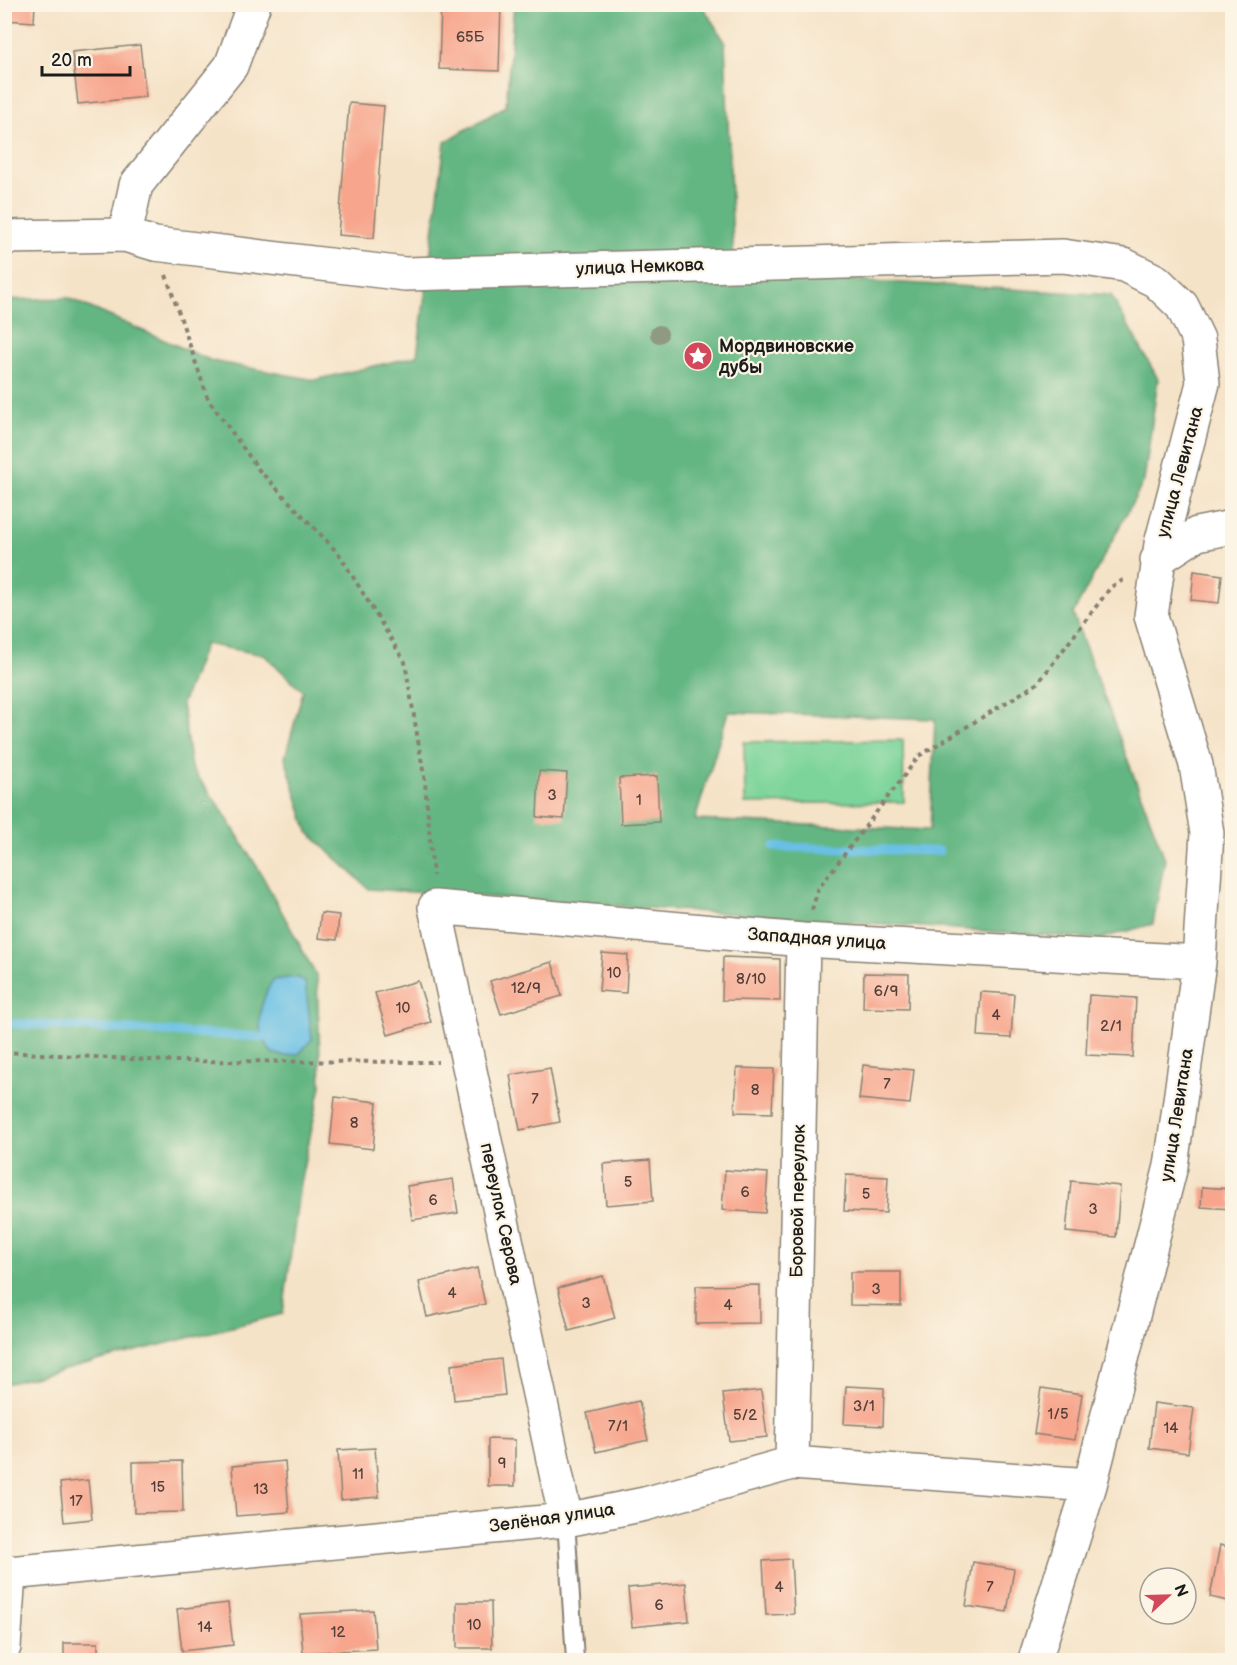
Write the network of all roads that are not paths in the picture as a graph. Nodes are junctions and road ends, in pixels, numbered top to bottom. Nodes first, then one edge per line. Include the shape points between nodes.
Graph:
1 (254, 4) edge
2 (4, 237) edge
3 (140, 240) junction
4 (1203, 383) joint
5 (1233, 526) edge
6 (1157, 560) junction
7 (435, 907) joint
8 (803, 940) junction
9 (1199, 962) junction
10 (792, 1463) junction
11 (1090, 1485) junction
12 (566, 1520) junction
13 (4, 1647) edge
14 (575, 1660) edge
15 (1035, 1660) edge

1 - 3 street via 231,66 136,185
2 - 3 street, улица Немкова
3 - 4 street, улица Немкова via 405,274 1063,256 1124,265 1156,282 1182,306 1198,339
4 - 6 street, улица Левитана
5 - 6 street, улица Левитана via 1197,534
6 - 9 street, улица Левитана via 1151,616 1196,765 1208,833
7 - 8 street, Западная улица
7 - 12 street, переулок Серова
8 - 9 street, Западная улица
8 - 10 street, Боровой переулок
9 - 11 street, улица Левитана via 1172,1167
10 - 11 street, Зелёная улица
10 - 12 street, Зелёная улица via 645,1504
11 - 15 street, улица Левитана
12 - 13 street, Зелёная улица via 9,1573
12 - 14 lane

